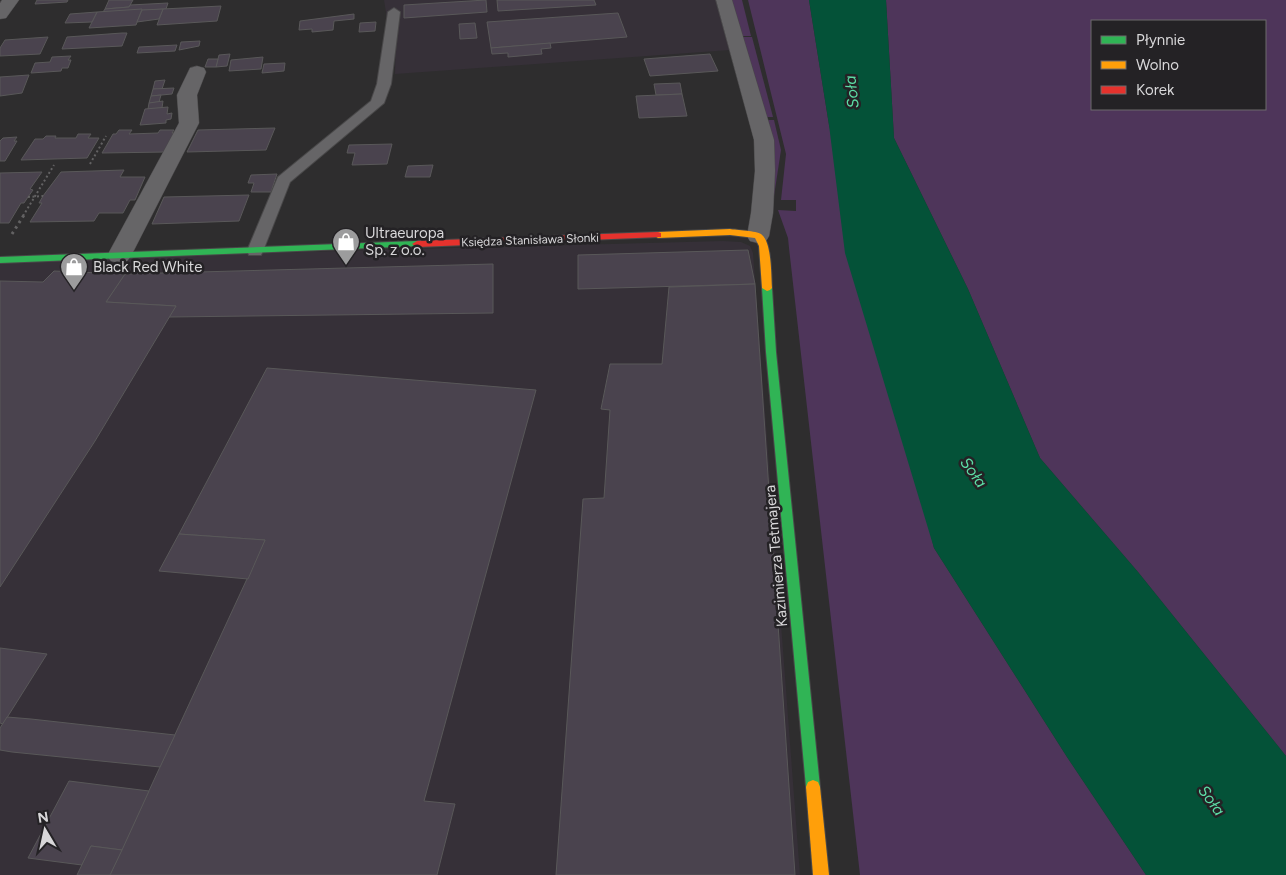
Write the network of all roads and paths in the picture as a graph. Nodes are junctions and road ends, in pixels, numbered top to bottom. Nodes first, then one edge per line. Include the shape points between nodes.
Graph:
1 (11, 0) edge
2 (724, 0) edge
3 (394, 12) dead end
4 (0, 14) edge
5 (197, 72) dead end
6 (106, 136) dead end
7 (90, 164) dead end
8 (54, 165) dead end
9 (35, 196) junction
10 (43, 196) dead end
11 (28, 197) dead end
12 (12, 234) dead end
13 (758, 236) junction
14 (255, 251) junction
15 (119, 256) junction
16 (0, 260) edge
17 (821, 875) edge

1 - 4 street
2 - 13 street via 764,140 765,171
3 - 14 lane via 384,84 377,103 282,180
5 - 15 street via 187,95 188,123
6 - 7 path
8 - 9 path
9 - 10 path
9 - 11 path
9 - 12 path
13 - 14 street, Księdza Stanisława Słonki via 730,232
13 - 17 street, Kazimierza Tetmajera via 764,246 771,352
14 - 15 street, Księdza Stanisława Słonki
15 - 16 street, Księdza Stanisława Słonki

